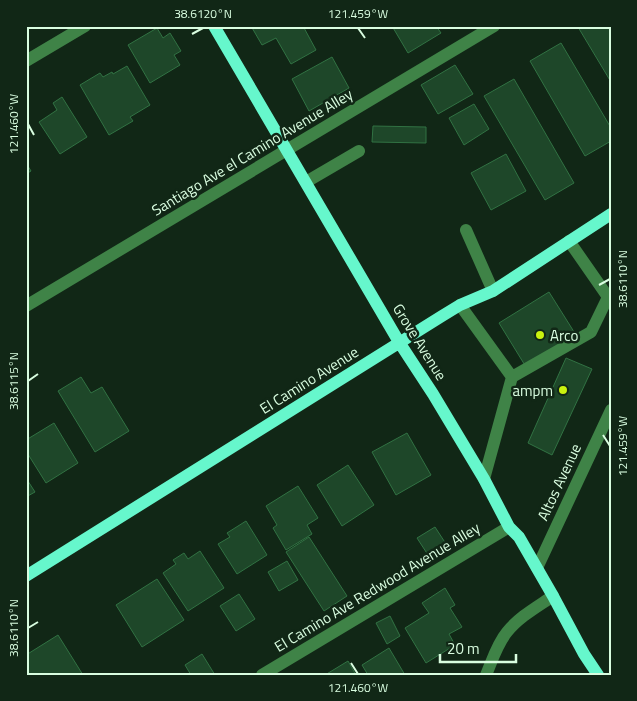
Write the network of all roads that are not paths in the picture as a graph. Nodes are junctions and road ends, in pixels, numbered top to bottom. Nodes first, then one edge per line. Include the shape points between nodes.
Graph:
1 (85, 26) edge
2 (214, 26) edge
3 (494, 26) edge
4 (26, 61) edge
5 (287, 150) junction
6 (359, 151) dead end
7 (306, 182) junction
8 (611, 214) edge
9 (466, 230) dead end
10 (569, 241) junction
11 (493, 291) junction
12 (460, 305) junction
13 (26, 306) edge
14 (399, 342) junction
15 (512, 377) junction
16 (611, 410) edge
17 (484, 479) junction
18 (509, 527) junction
19 (537, 568) junction
20 (26, 576) edge
21 (553, 596) junction
22 (262, 675) edge
23 (486, 675) edge
24 (598, 675) edge

1 - 4 street
2 - 5 main road, Grove Avenue
3 - 5 street, Santiago Ave el Camino Avenue Alley
5 - 7 main road, Grove Avenue
5 - 13 street, Santiago Ave el Camino Avenue Alley
6 - 7 street
7 - 14 main road, Grove Avenue
8 - 10 main road, El Camino Avenue
9 - 11 street
10 - 11 main road, El Camino Avenue
10 - 15 street via 608,297 591,332
11 - 12 main road, El Camino Avenue
12 - 14 main road, El Camino Avenue
12 - 15 street
14 - 17 main road, Grove Avenue
14 - 20 main road, El Camino Avenue
15 - 17 street
16 - 19 street, Altos Avenue
17 - 18 main road, Grove Avenue
18 - 19 main road, Grove Avenue via 519,537
18 - 22 street, El Camino Ave Redwood Avenue Alley
19 - 21 main road, Grove Avenue
21 - 23 street via 507,632
21 - 24 main road, Grove Avenue

